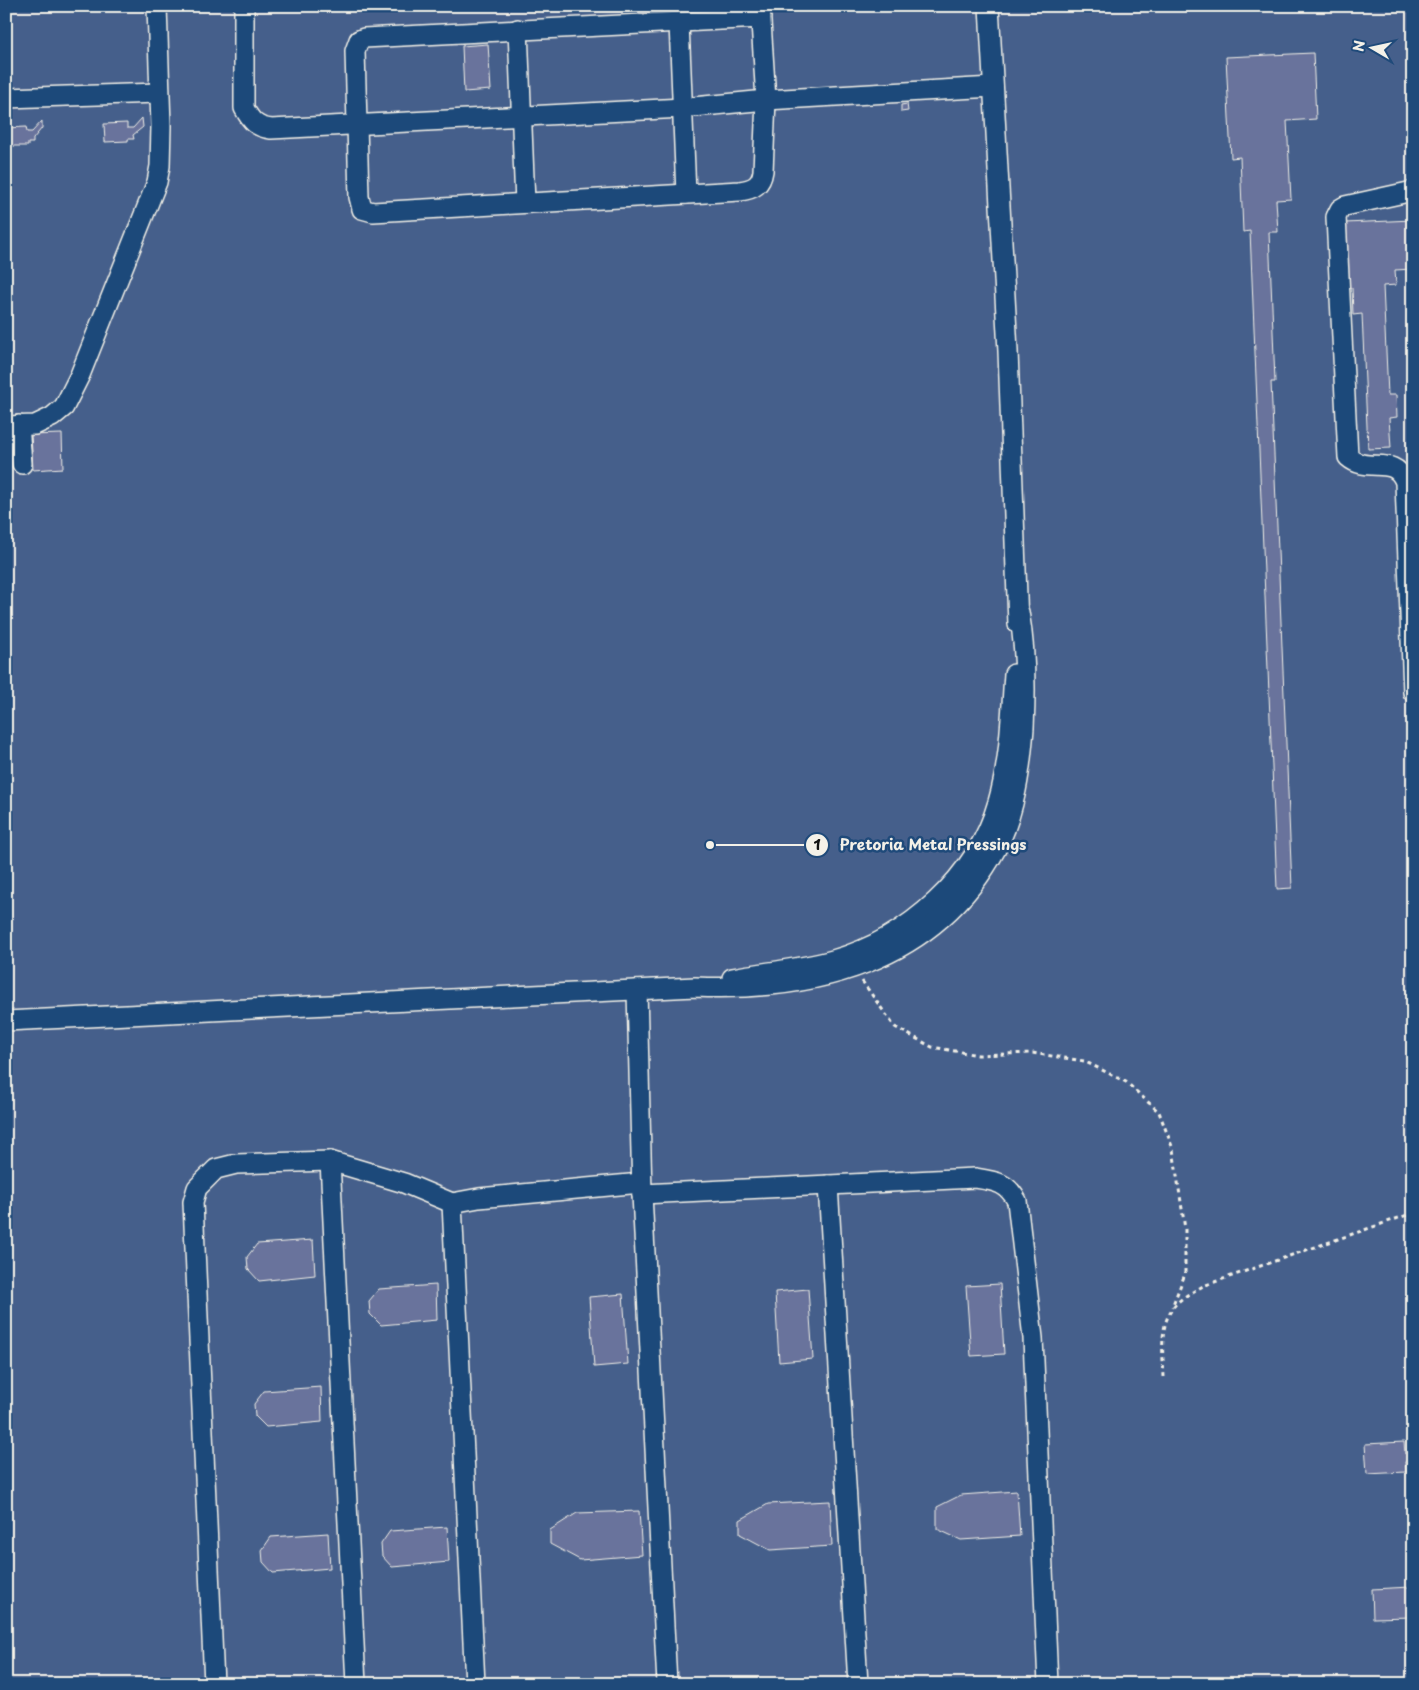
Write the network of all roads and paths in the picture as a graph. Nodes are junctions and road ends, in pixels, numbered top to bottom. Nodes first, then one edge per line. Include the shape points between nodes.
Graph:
1 (157, 6) edge
2 (244, 6) edge
3 (989, 6) edge
4 (760, 12) edge
5 (679, 23) junction
6 (518, 28) junction
7 (993, 87) junction
8 (159, 93) junction
9 (6, 98) edge
10 (766, 100) junction
11 (682, 108) junction
12 (522, 116) junction
13 (356, 126) junction
14 (1413, 191) edge
15 (686, 194) junction
16 (525, 203) junction
17 (13, 426) edge
18 (22, 464) dead end
19 (1019, 612) junction
20 (1413, 692) edge
21 (854, 968) junction
22 (694, 987) junction
23 (637, 990) junction
24 (6, 1021) edge
25 (330, 1161) junction
26 (828, 1185) junction
27 (642, 1188) junction
28 (452, 1203) junction
29 (1413, 1213) edge
30 (1172, 1307) junction
31 (1164, 1377) dead end
32 (214, 1684) edge
33 (356, 1684) edge
34 (475, 1684) edge
35 (667, 1684) edge
36 (858, 1684) edge
37 (1048, 1684) edge

1 - 8 street
2 - 13 street via 243,96 250,121 260,127 276,129
3 - 7 street
4 - 5 street
4 - 10 street
5 - 6 street
5 - 11 street
6 - 12 street
6 - 13 street via 359,40 355,51
7 - 10 street
7 - 19 street
8 - 9 street
8 - 17 street via 161,150 157,182 80,375 64,406 52,417 35,424
10 - 11 street
10 - 15 street via 762,180 749,190
11 - 12 street
11 - 15 street
12 - 13 street
12 - 16 street
13 - 16 street via 360,204 367,211
14 - 20 street via 1344,206 1336,217 1348,457 1363,466 1391,466 1401,473 1405,482
15 - 16 street
17 - 18 street
19 - 21 street via 1025,665 1023,743 1012,805 996,848 974,882 942,918 904,944
19 - 22 street via 1011,717 999,801 979,846 954,881 923,913 887,938 865,948 819,964 723,979
21 - 22 street via 819,979 787,984
21 - 30 path via 895,1027 932,1047 978,1054 1032,1053 1084,1061 1126,1082 1159,1112 1173,1149 1185,1229 1185,1274
22 - 23 street
23 - 24 street
23 - 27 street
25 - 28 street via 404,1183
25 - 32 street via 236,1164 216,1169 197,1188 192,1202
25 - 33 street
26 - 27 street
26 - 36 street
26 - 37 street via 975,1178 1006,1184 1017,1200 1033,1338
27 - 28 street via 479,1198
27 - 35 street
28 - 34 street
29 - 30 path via 1203,1286
30 - 31 path via 1164,1336

